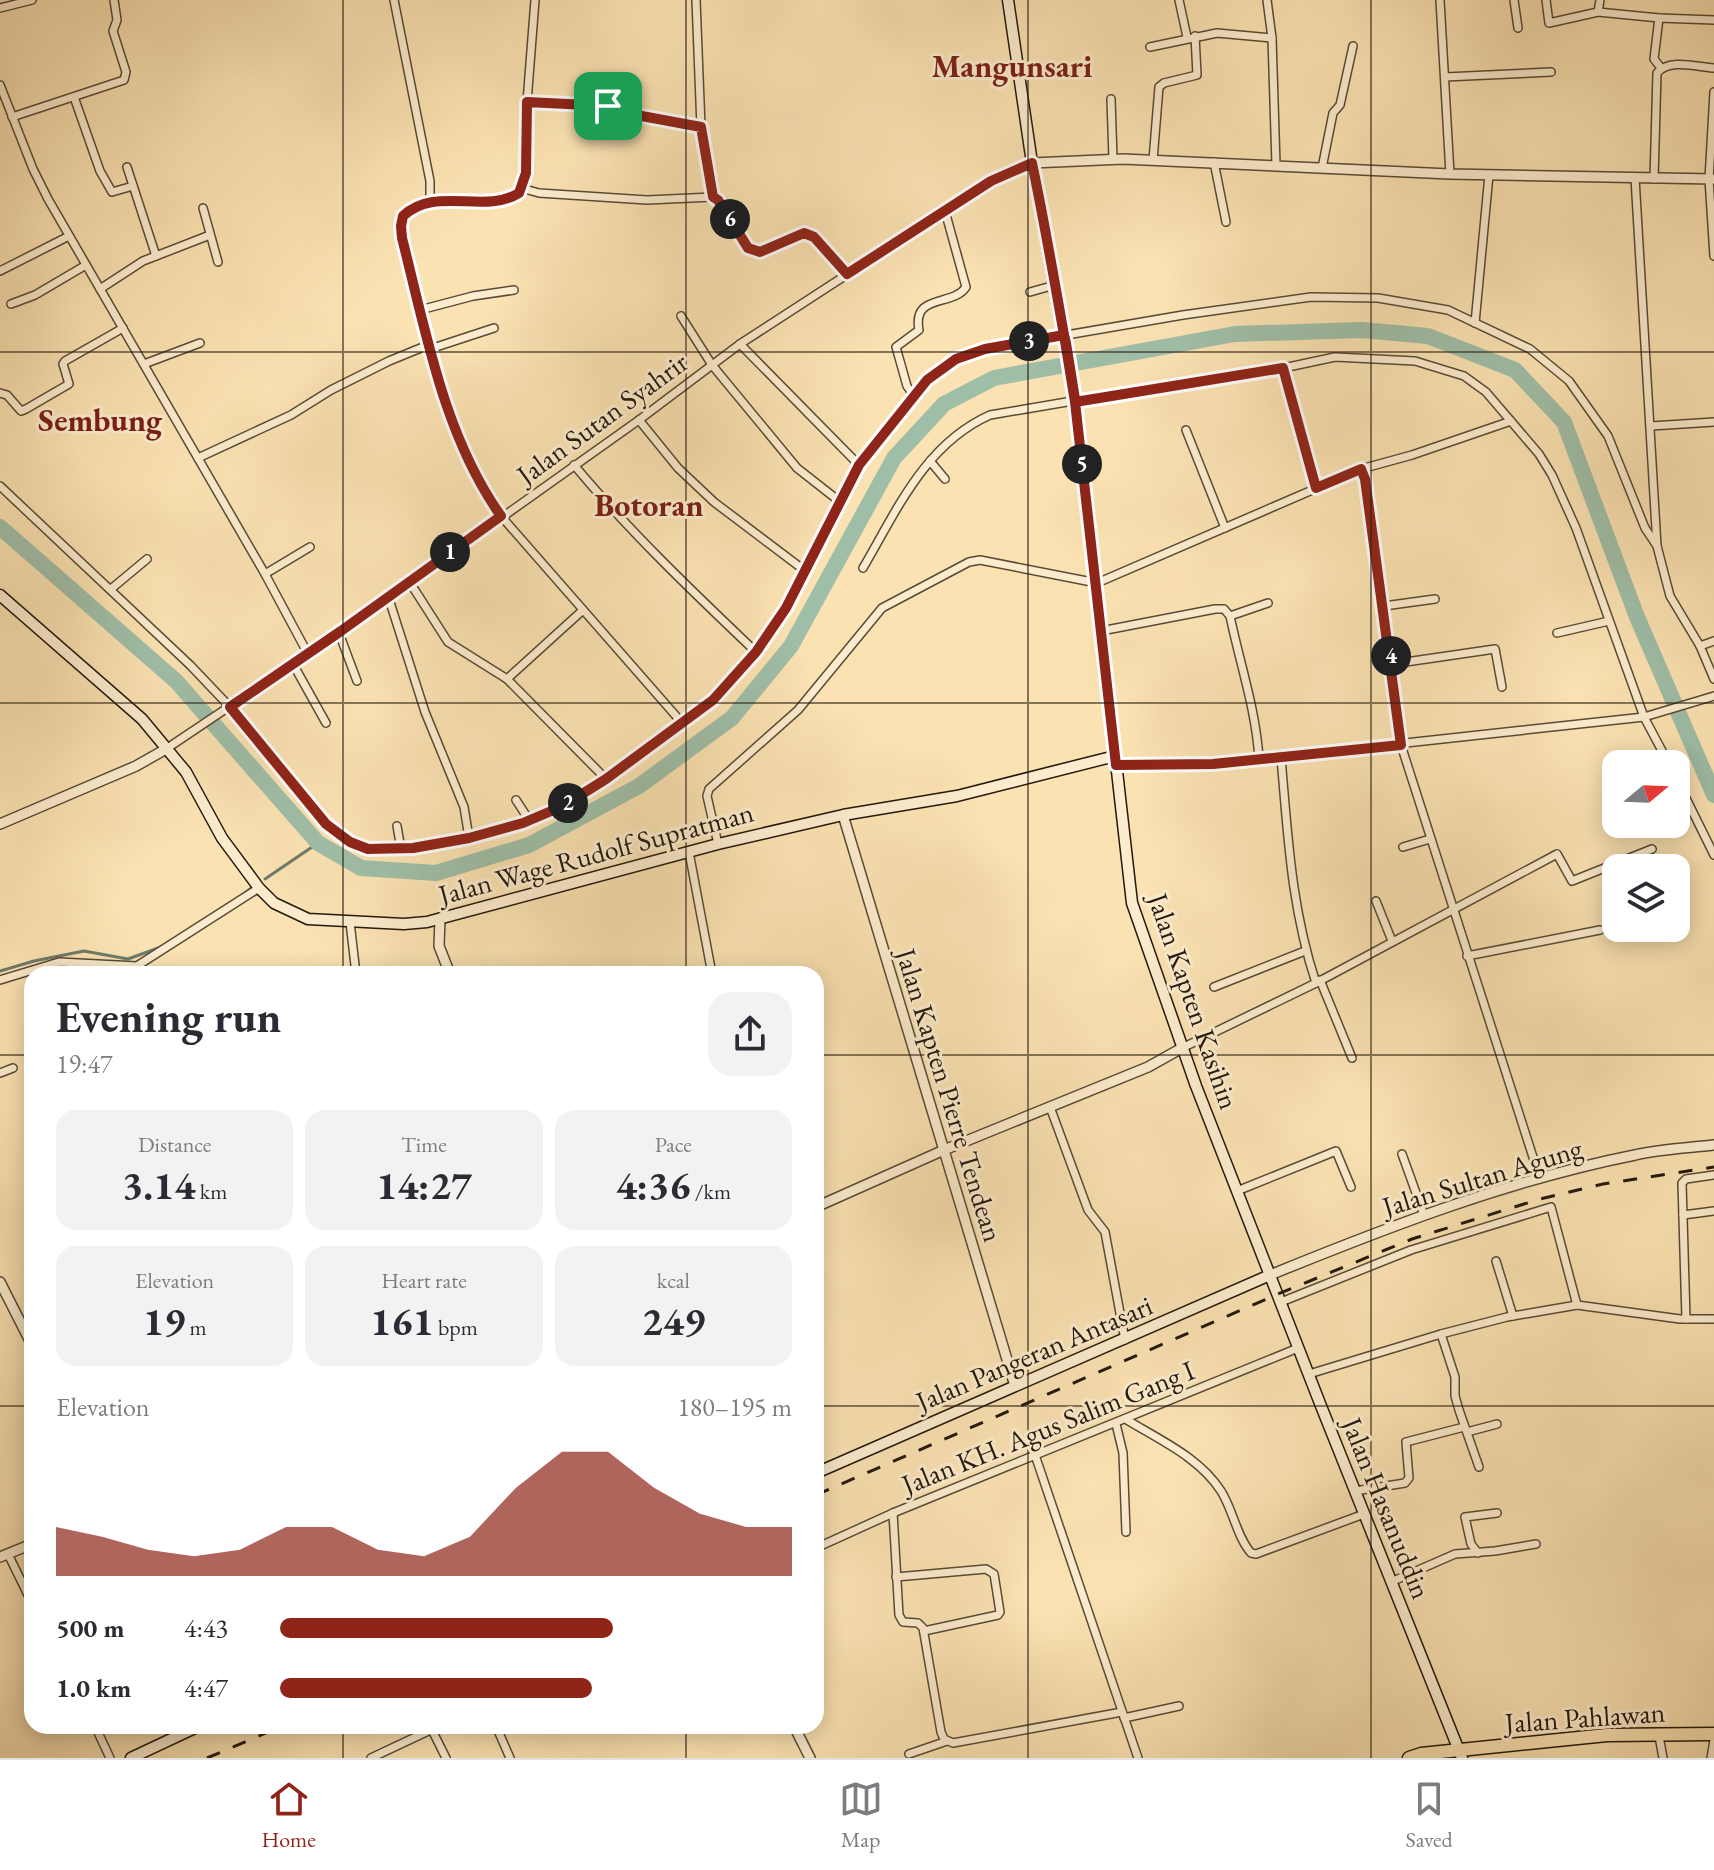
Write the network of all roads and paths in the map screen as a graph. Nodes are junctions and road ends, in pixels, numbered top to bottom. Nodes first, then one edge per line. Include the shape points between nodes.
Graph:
1 (32, 0) edge
2 (114, 0) edge
3 (394, 0) edge
4 (535, 0) edge
5 (696, 0) edge
6 (1008, 0) edge
7 (1179, 0) edge
8 (1267, 0) edge
9 (1440, 0) edge
10 (1514, 0) edge
11 (1546, 0) edge
12 (1600, 0) edge
13 (0, 8) edge
14 (1598, 12) junction
15 (1659, 18) junction
16 (1714, 20) edge
17 (1518, 28) dead end
18 (1191, 37) junction
19 (1272, 38) junction
20 (1353, 46) dead end
21 (1150, 47) dead end
22 (1661, 68) junction
23 (1714, 68) edge
24 (1551, 72) dead end
25 (1445, 77) junction
26 (0, 85) edge
27 (1714, 92) edge
28 (74, 97) junction
29 (1111, 99) dead end
30 (527, 102) junction
31 (12, 117) junction
32 (701, 127) junction
33 (1113, 159) junction
34 (1153, 160) junction
35 (1214, 162) junction
36 (1032, 163) junction
37 (1276, 165) junction
38 (127, 167) dead end
39 (1322, 168) junction
40 (1450, 174) junction
41 (1489, 175) junction
42 (1635, 178) junction
43 (1654, 179) junction
44 (1711, 179) edge
45 (133, 186) junction
46 (520, 191) junction
47 (713, 197) junction
48 (430, 201) junction
49 (203, 208) dead end
50 (945, 211) junction
51 (1226, 222) dead end
52 (210, 235) junction
53 (69, 236) junction
54 (156, 256) junction
55 (1714, 256) edge
56 (218, 262) dead end
57 (86, 265) junction
58 (0, 271) edge
59 (847, 274) junction
60 (1055, 285) junction
61 (100, 289) junction
62 (514, 290) dead end
63 (1030, 292) dead end
64 (11, 304) dead end
65 (420, 310) junction
66 (681, 316) dead end
67 (1475, 323) junction
68 (123, 328) junction
69 (494, 328) dead end
70 (1065, 339) junction
71 (200, 343) dead end
72 (740, 344) junction
73 (429, 347) junction
74 (144, 364) junction
75 (712, 365) junction
76 (1283, 368) junction
77 (0, 393) edge
78 (914, 396) junction
79 (1075, 400) junction
80 (639, 420) junction
81 (1511, 421) junction
82 (1714, 422) edge
83 (1651, 426) junction
84 (1186, 430) dead end
85 (198, 458) junction
86 (930, 461) junction
87 (574, 465) junction
88 (859, 465) junction
89 (1361, 469) junction
90 (945, 479) dead end
91 (0, 486) edge
92 (1316, 488) junction
93 (839, 501) junction
94 (501, 516) junction
95 (1225, 528) junction
96 (1657, 546) junction
97 (310, 547) dead end
98 (997, 552) dead end
99 (147, 559) dead end
100 (997, 564) junction
101 (863, 568) dead end
102 (804, 570) junction
103 (265, 574) junction
104 (409, 581) junction
105 (1097, 583) junction
106 (111, 589) junction
107 (388, 596) junction
108 (1, 598) edge
109 (1435, 599) dead end
110 (1268, 603) dead end
111 (1384, 606) junction
112 (583, 610) junction
113 (1230, 616) junction
114 (1609, 621) junction
115 (1101, 631) junction
116 (339, 633) junction
117 (1557, 633) dead end
118 (1714, 641) edge
119 (1700, 646) junction
120 (756, 652) junction
121 (308, 654) junction
122 (293, 664) junction
123 (1392, 664) junction
124 (507, 679) junction
125 (1714, 679) edge
126 (357, 681) dead end
127 (1502, 687) dead end
128 (1711, 698) edge
129 (228, 708) junction
130 (1644, 717) junction
131 (326, 723) dead end
132 (683, 724) junction
133 (1401, 745) junction
134 (166, 749) junction
135 (1662, 750) edge
136 (1281, 758) junction
137 (1259, 759) junction
138 (1116, 760) junction
139 (606, 779) junction
140 (516, 800) dead end
141 (1690, 806) edge
142 (843, 815) junction
143 (529, 820) junction
144 (0, 824) edge
145 (397, 826) dead end
146 (469, 838) junction
147 (1430, 839) junction
148 (718, 844) junction
149 (1403, 847) dead end
150 (401, 849) junction
151 (1652, 849) dead end
152 (689, 852) junction
153 (1714, 855) edge
154 (259, 888) junction
155 (1376, 901) dead end
156 (1451, 909) junction
157 (440, 918) junction
158 (350, 922) junction
159 (1600, 930) dead end
160 (1392, 941) junction
161 (1305, 951) junction
162 (1467, 956) junction
163 (46, 966) edge
164 (137, 966) joint
165 (355, 966) edge
166 (447, 966) edge
167 (710, 966) edge
168 (24, 973) edge
169 (0, 980) edge
170 (1318, 982) junction
171 (1214, 987) dead end
172 (1182, 1048) junction
173 (1352, 1058) dead end
174 (13, 1068) dead end
175 (0, 1073) edge
176 (1050, 1107) junction
177 (1714, 1145) edge
178 (944, 1150) junction
179 (1402, 1154) dead end
180 (1714, 1175) edge
181 (1540, 1179) junction
182 (1351, 1187) dead end
183 (1237, 1191) junction
184 (824, 1203) edge
185 (1714, 1211) edge
186 (1424, 1215) junction
187 (1683, 1215) junction
188 (1496, 1261) dead end
189 (1270, 1275) junction
190 (0, 1282) edge
191 (1281, 1302) junction
192 (1577, 1305) junction
193 (1513, 1316) junction
194 (1683, 1319) junction
195 (1714, 1319) edge
196 (24, 1329) edge
197 (1441, 1334) junction
198 (1125, 1340) junction
199 (1298, 1348) junction
200 (1309, 1374) junction
201 (1015, 1386) junction
202 (1127, 1420) junction
203 (1116, 1424) junction
204 (1497, 1424) dead end
205 (1465, 1430) junction
206 (1035, 1455) junction
207 (1479, 1467) dead end
208 (824, 1470) edge
209 (1355, 1491) junction
210 (893, 1513) junction
211 (1497, 1513) dead end
212 (1364, 1514) junction
213 (1126, 1532) dead end
214 (824, 1544) edge
215 (1536, 1544) dead end
216 (24, 1547) edge
217 (1478, 1553) junction
218 (4, 1556) edge
219 (896, 1577) junction
220 (1391, 1582) junction
221 (24, 1590) edge
222 (924, 1631) junction
223 (1179, 1706) dead end
224 (1123, 1715) junction
225 (99, 1734) edge
226 (182, 1734) edge
227 (423, 1734) edge
228 (438, 1734) edge
229 (500, 1734) edge
230 (798, 1734) edge
231 (1659, 1736) junction
232 (1709, 1736) edge
233 (947, 1741) junction
234 (909, 1754) dead end
235 (1460, 1754) edge
236 (110, 1758) edge
237 (131, 1758) edge
238 (371, 1758) edge
239 (446, 1758) edge
240 (510, 1758) edge
241 (810, 1758) edge
242 (1138, 1758) edge
243 (1409, 1758) edge
244 (1663, 1758) edge
245 (1711, 1758) edge

1 - 13 street
2 - 28 street via 113,31 126,77
3 - 48 street
4 - 30 street
5 - 32 street
6 - 36 main road, Jalan Kapten Kasihin
7 - 18 street
8 - 19 street
9 - 25 street
10 - 17 street
11 - 14 street via 1549,23
12 - 14 street
14 - 15 street
15 - 16 street
15 - 22 street via 1654,59
18 - 19 street via 1228,33
18 - 21 street
18 - 34 street via 1197,75 1158,89
19 - 37 street
20 - 39 street
22 - 23 street
22 - 43 street
24 - 25 street
25 - 40 street
26 - 31 street
27 - 44 street
28 - 31 street
28 - 45 street via 112,192
29 - 33 street
30 - 32 street via 608,106
30 - 46 street via 526,173
31 - 53 street
32 - 47 street
33 - 34 street
33 - 36 street
34 - 35 street
35 - 37 street
35 - 51 street
36 - 50 street, Jalan Sutan Syahrir via 991,181
36 - 60 main road, Jalan Kapten Kasihin
37 - 39 street
38 - 45 street
39 - 40 street
40 - 41 street
41 - 42 street
41 - 67 street
42 - 43 street
42 - 83 street
43 - 44 street
44 - 55 street
45 - 54 street
46 - 47 street via 647,200
46 - 48 street via 503,200
47 - 59 street via 754,252 804,233 814,237
48 - 65 street via 406,213 401,226
49 - 52 street
50 - 59 street, Jalan Sutan Syahrir
50 - 78 street via 966,287 920,312 919,330 896,347
52 - 54 street
52 - 56 street
53 - 57 street
53 - 58 street
54 - 61 street
57 - 61 street
57 - 64 street
59 - 72 street, Jalan Sutan Syahrir
60 - 63 street
60 - 70 main road, Jalan Kapten Kasihin
61 - 68 street
62 - 65 street
65 - 73 street
66 - 75 street
67 - 70 street via 1448,310 1378,298 1311,297
67 - 96 street via 1530,349 1569,381 1608,436
68 - 74 street
68 - 77 street via 65,361 68,386 26,409 21,411
69 - 73 street
70 - 78 street via 985,349 956,359
70 - 79 main road, Jalan Kapten Kasihin
71 - 74 street
72 - 75 street, Jalan Sutan Syahrir
72 - 88 street
73 - 85 street via 389,361
73 - 94 street via 461,442
74 - 85 street
75 - 80 street, Jalan Sutan Syahrir
75 - 93 street via 797,468
76 - 79 street
76 - 81 street via 1335,357 1415,361 1474,383
76 - 92 street
78 - 88 street
79 - 86 street via 990,415 967,425
79 - 105 main road, Jalan Kapten Kasihin
80 - 87 street, Jalan Sutan Syahrir
80 - 102 street via 714,502
81 - 89 street
81 - 114 street via 1552,475
82 - 83 street
83 - 96 street
84 - 95 street
85 - 103 street
86 - 90 street
86 - 101 street
87 - 94 street, Jalan Sutan Syahrir
87 - 120 street
88 - 93 street
89 - 92 street
89 - 111 street
91 - 106 street
92 - 95 street
93 - 102 street
94 - 104 street, Jalan Sutan Syahrir
94 - 112 street
95 - 105 street
96 - 119 street via 1670,596
97 - 103 street
98 - 100 street
99 - 106 street
100 - 105 street
100 - 148 street via 969,562 882,608 798,710 709,789
102 - 120 street
103 - 121 street
104 - 107 street, Jalan Sutan Syahrir
104 - 124 street via 448,642
105 - 115 main road, Jalan Kapten Kasihin
106 - 129 street
107 - 116 street, Jalan Sutan Syahrir
107 - 146 street via 425,712 459,794
108 - 134 main road, Jalan Wage Rudolf Supratman via 142,719
109 - 111 street
110 - 113 street
111 - 123 street
112 - 124 street
112 - 132 street
113 - 115 street via 1215,609
113 - 137 street via 1257,727
114 - 117 street
114 - 130 street
115 - 138 main road, Jalan Kapten Kasihin
116 - 121 street, Jalan Sutan Syahrir
116 - 126 street
118 - 119 street
119 - 125 street
120 - 132 street
121 - 122 street, Jalan Sutan Syahrir
122 - 129 street, Jalan Sutan Syahrir
122 - 131 street
123 - 127 street via 1495,649
123 - 133 street
124 - 139 street
128 - 130 street
129 - 134 street, Jalan Sutan Syahrir
129 - 150 street via 340,835 368,849
130 - 133 street
130 - 135 street
132 - 139 street
133 - 136 street
133 - 147 street
134 - 144 street
134 - 154 main road, Jalan Wage Rudolf Supratman
136 - 137 street
136 - 161 street via 1291,875
137 - 138 street via 1213,764
138 - 142 main road, Jalan Wage Rudolf Supratman via 933,802
138 - 172 main road, Jalan Kapten Kasihin via 1132,903
139 - 143 street
140 - 143 street
141 - 153 street
142 - 148 main road, Jalan Wage Rudolf Supratman
142 - 178 street, Jalan Kapten Pierre Tendean
143 - 146 street
145 - 150 street
146 - 150 street
147 - 149 street
147 - 156 street
148 - 152 main road, Jalan Wage Rudolf Supratman
151 - 156 street via 1572,881 1557,854
152 - 157 main road, Jalan Wage Rudolf Supratman
152 - 167 street
154 - 158 main road, Jalan Wage Rudolf Supratman via 280,909 297,916
154 - 164 street
155 - 160 street
156 - 160 street
156 - 162 street
157 - 158 main road, Jalan Wage Rudolf Supratman via 416,924
157 - 166 street
158 - 165 street
159 - 162 street
160 - 170 street
161 - 170 street
161 - 171 street
162 - 181 street
163 - 164 street
168 - 169 street
170 - 172 street
170 - 173 street
172 - 176 street
172 - 183 main road, Jalan Kapten Kasihin
174 - 175 street
176 - 178 street
176 - 198 street via 1088,1210 1105,1232
177 - 181 street, Jalan Sultan Agung via 1637,1154
178 - 184 street
178 - 201 street, Jalan Kapten Pierre Tendean
179 - 186 street
180 - 187 street via 1683,1181
181 - 186 street, Jalan Sultan Agung
182 - 183 street via 1336,1151
183 - 189 main road, Jalan Kapten Kasihin
185 - 187 street
186 - 189 street, Jalan Sultan Agung
187 - 194 street
188 - 193 street
189 - 191 main road, Jalan Hasanuddin
189 - 198 main road, Jalan Pangeran Antasari
190 - 196 street
191 - 192 street via 1411,1250 1551,1207
191 - 199 main road, Jalan Hasanuddin
192 - 193 street
192 - 194 street
193 - 197 street
194 - 195 street
197 - 200 street
197 - 205 street
198 - 201 main road, Jalan Pangeran Antasari
199 - 200 main road, Jalan Hasanuddin
199 - 202 street, Jalan KH. Agus Salim Gang I
200 - 209 main road, Jalan Hasanuddin
201 - 208 main road, Jalan Pangeran Antasari
202 - 203 street, Jalan KH. Agus Salim Gang I
202 - 212 street via 1211,1477 1251,1553
203 - 206 street, Jalan KH. Agus Salim Gang I
203 - 213 street via 1123,1453
204 - 205 street
205 - 207 street
205 - 209 street via 1406,1442 1405,1483
206 - 210 street, Jalan KH. Agus Salim Gang I
206 - 224 street
209 - 212 main road, Jalan Hasanuddin
210 - 214 street, Jalan KH. Agus Salim Gang I
210 - 219 street
211 - 217 street via 1465,1517
212 - 220 main road, Jalan Hasanuddin
215 - 217 street
216 - 218 street
217 - 220 street via 1455,1554
218 - 221 street
219 - 222 street via 900,1619 921,1624
219 - 222 street via 986,1569 994,1574 998,1615
220 - 235 main road, Jalan Hasanuddin
222 - 233 street via 941,1732
223 - 224 street
224 - 233 street
224 - 242 street
225 - 236 street
226 - 237 main road
227 - 238 street
228 - 239 street
229 - 240 street
230 - 241 street
231 - 232 highway, Jalan Pahlawan
231 - 235 highway, Jalan Pahlawan via 1607,1735
231 - 244 street
232 - 245 street
233 - 234 street
235 - 243 highway, Jalan Pahlawan

